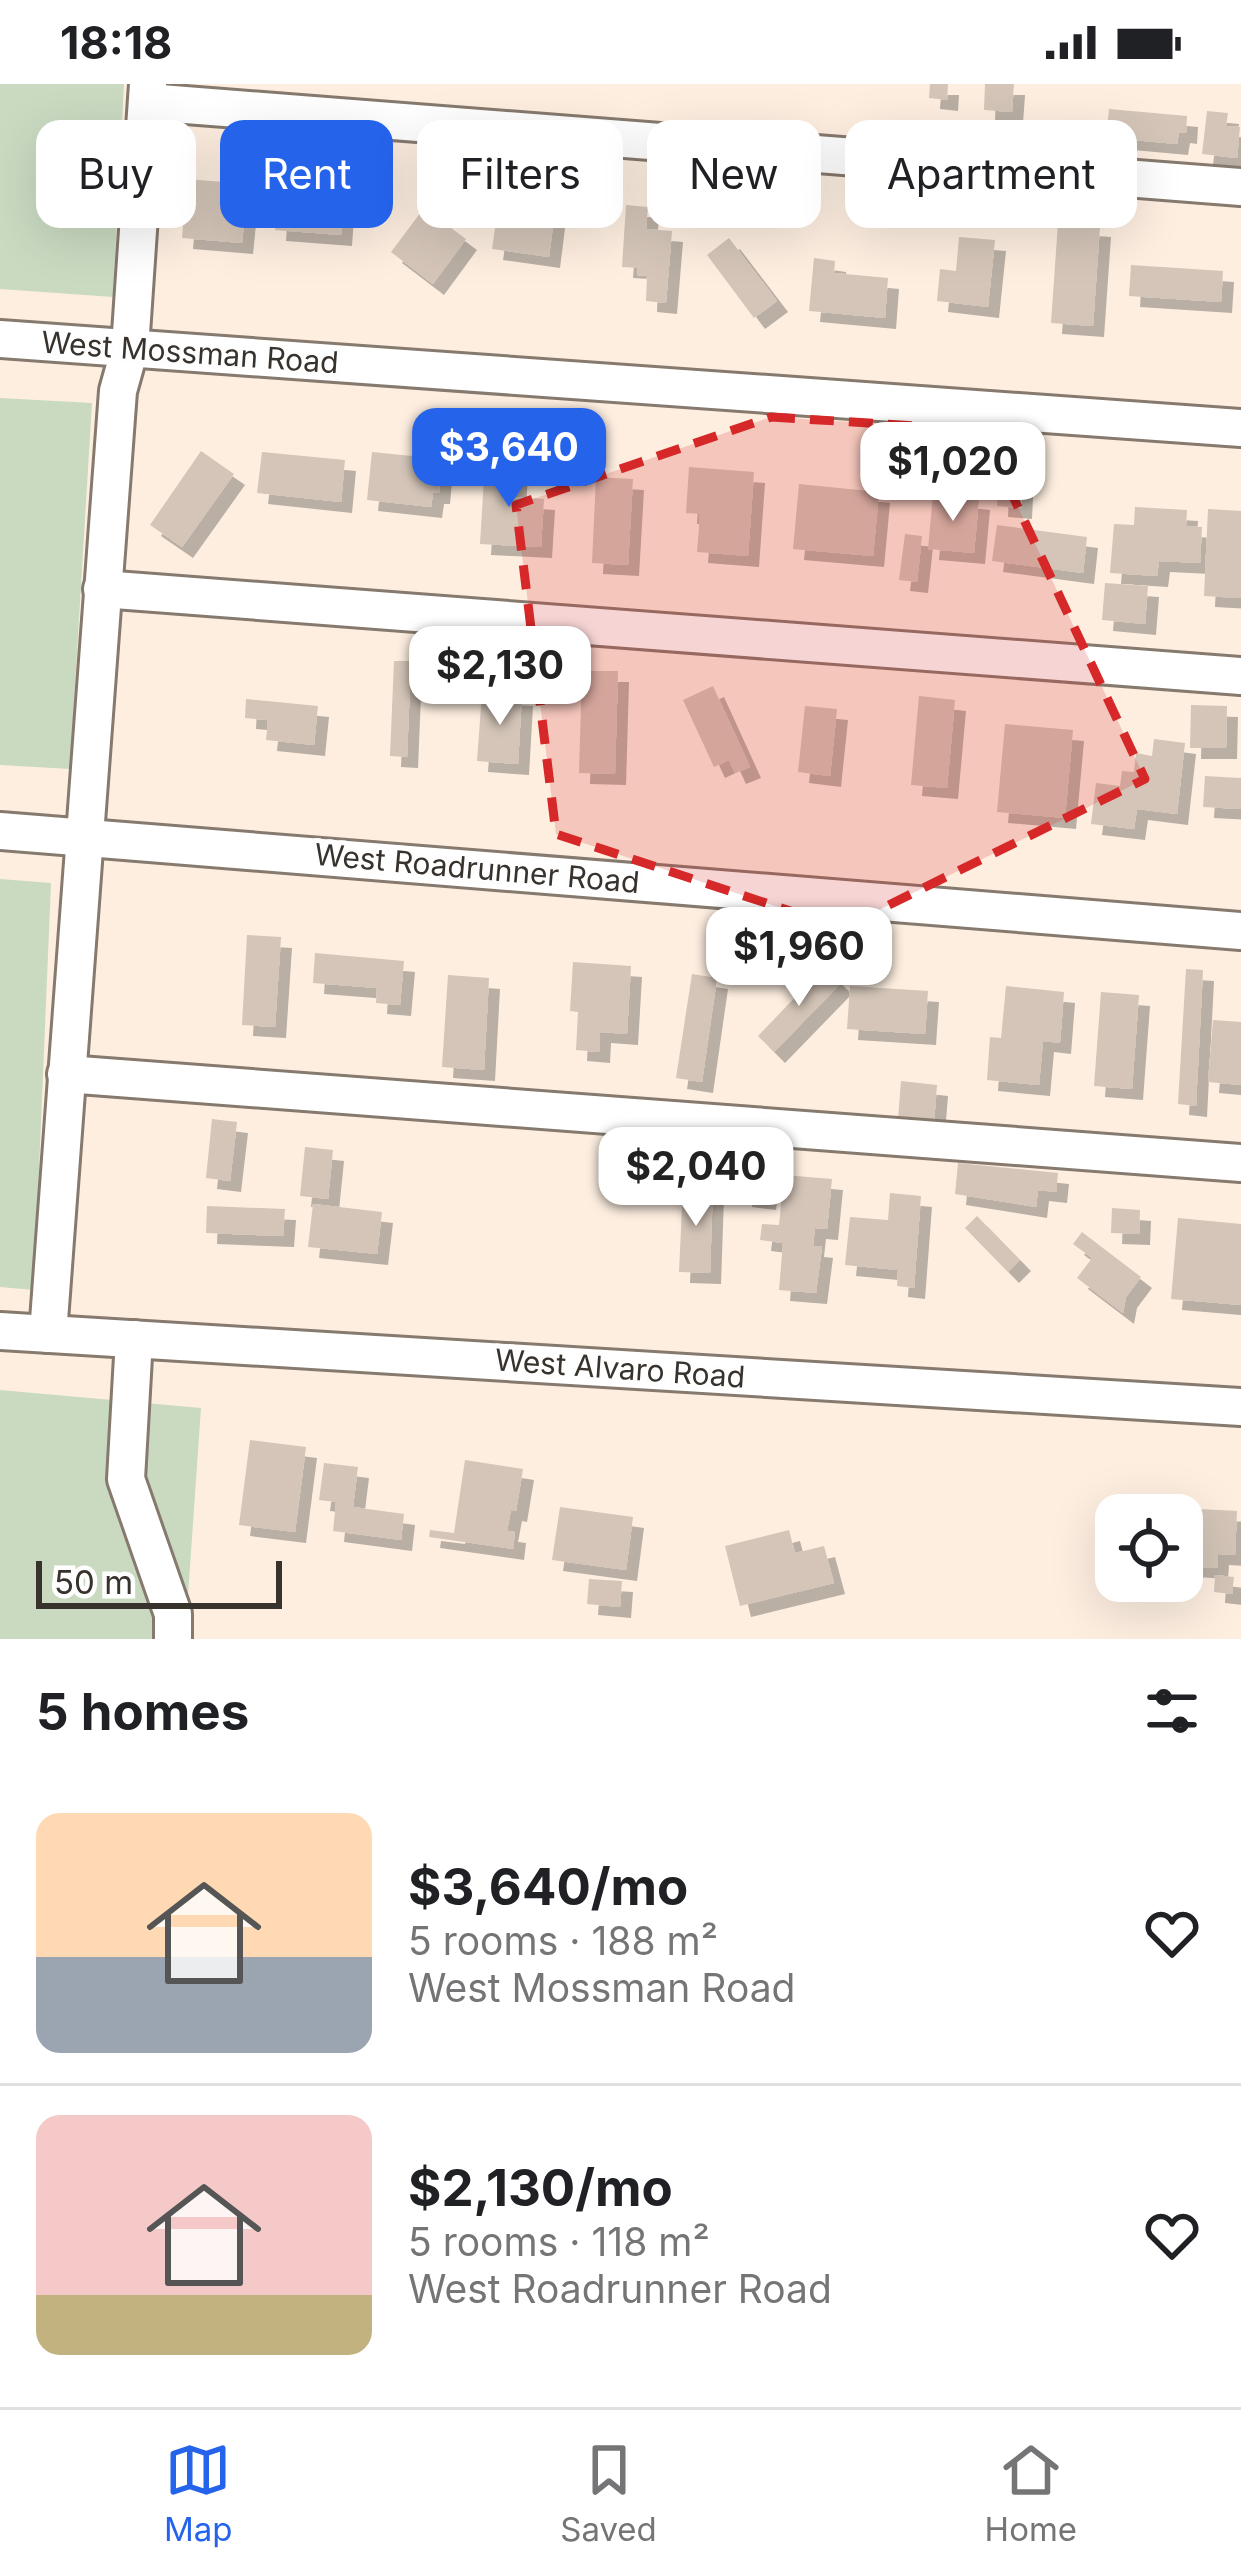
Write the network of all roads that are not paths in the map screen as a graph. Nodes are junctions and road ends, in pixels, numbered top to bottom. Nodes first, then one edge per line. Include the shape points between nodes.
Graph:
1 (147, 93) edge
2 (1241, 187) edge
3 (0, 339) edge
4 (130, 348) junction
5 (1241, 428) edge
6 (102, 589) junction
7 (1241, 676) edge
8 (0, 831) edge
9 (83, 838) junction
10 (1241, 931) edge
11 (66, 1074) junction
12 (1241, 1163) edge
13 (0, 1331) edge
14 (48, 1334) junction
15 (134, 1339) junction
16 (1241, 1407) edge
17 (173, 1639) edge

1 - 2 street
1 - 4 street
3 - 4 street, West Mossman Road
4 - 5 street, West Mossman Road
4 - 6 street via 118,391
6 - 7 street
6 - 9 street
8 - 9 street, West Roadrunner Road
9 - 10 street, West Roadrunner Road
9 - 11 street
11 - 12 street
11 - 14 street
13 - 14 street, West Alvaro Road
14 - 15 street, West Alvaro Road
15 - 16 street, West Alvaro Road
15 - 17 street via 126,1479 173,1613

